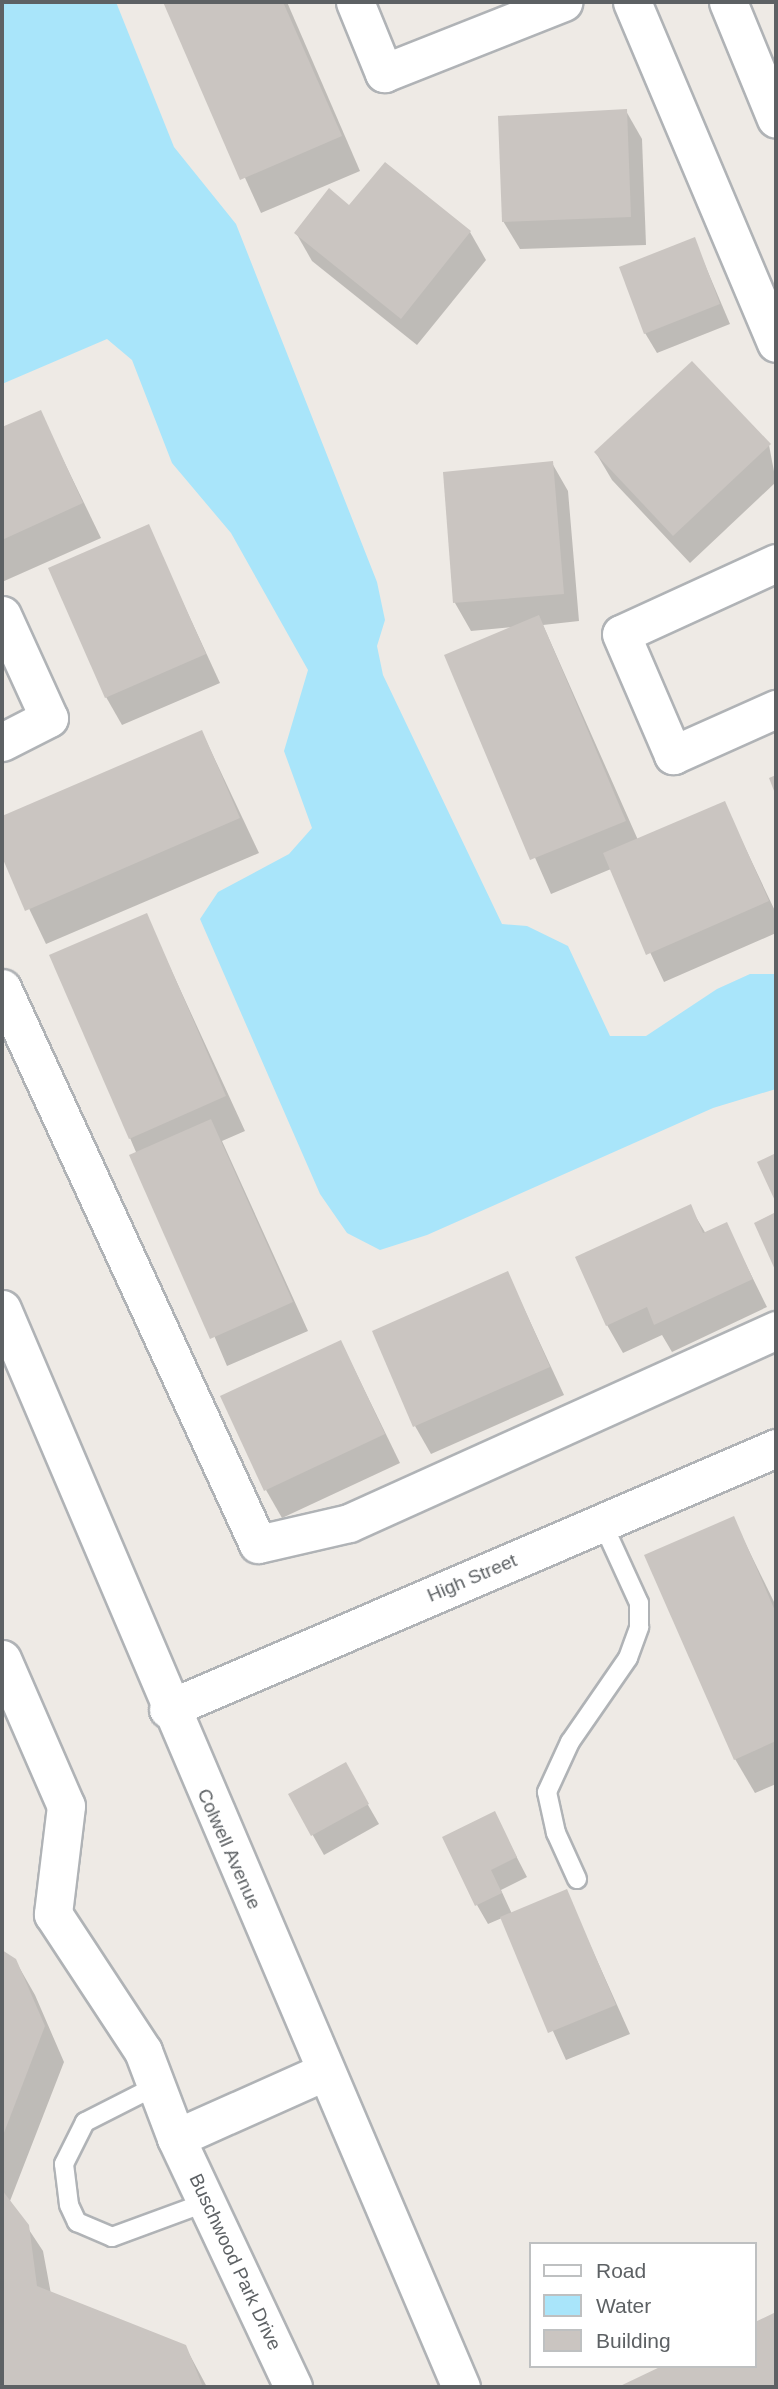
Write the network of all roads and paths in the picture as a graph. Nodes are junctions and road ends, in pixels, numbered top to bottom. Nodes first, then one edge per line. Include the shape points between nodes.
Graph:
1 (355, 2) edge
2 (563, 2) edge
3 (632, 2) edge
4 (728, 2) edge
5 (776, 119) edge
6 (776, 344) edge
7 (776, 563) edge
8 (2, 615) edge
9 (776, 709) edge
10 (2, 742) edge
11 (2, 988) edge
12 (2, 1310) edge
13 (776, 1330) edge
14 (776, 1448) edge
15 (602, 1522) junction
16 (2, 1659) edge
17 (168, 1709) junction
18 (577, 1879) dead end
19 (326, 2071) junction
20 (156, 2086) junction
21 (176, 2137) junction
22 (207, 2202) junction
23 (293, 2387) edge
24 (461, 2387) edge

1 - 2 street via 384,73
3 - 6 street
4 - 5 street
7 - 9 street via 621,634 673,755
8 - 10 street via 49,718
11 - 13 street via 258,1545 349,1523
12 - 17 street, Colwell Avenue
14 - 15 street, High Street
15 - 17 street, High Street
15 - 18 lane via 639,1603 639,1627 628,1658 570,1742 547,1792 556,1833
16 - 20 street, Buschwood Park Drive via 66,1806 53,1913 143,2051
17 - 19 street, Colwell Avenue
19 - 21 street
19 - 24 street, Colwell Avenue
20 - 21 street, Buschwood Park Drive
20 - 22 lane via 85,2122 64,2164 69,2205 78,2222 112,2237
21 - 22 street, Buschwood Park Drive
22 - 23 street, Buschwood Park Drive

